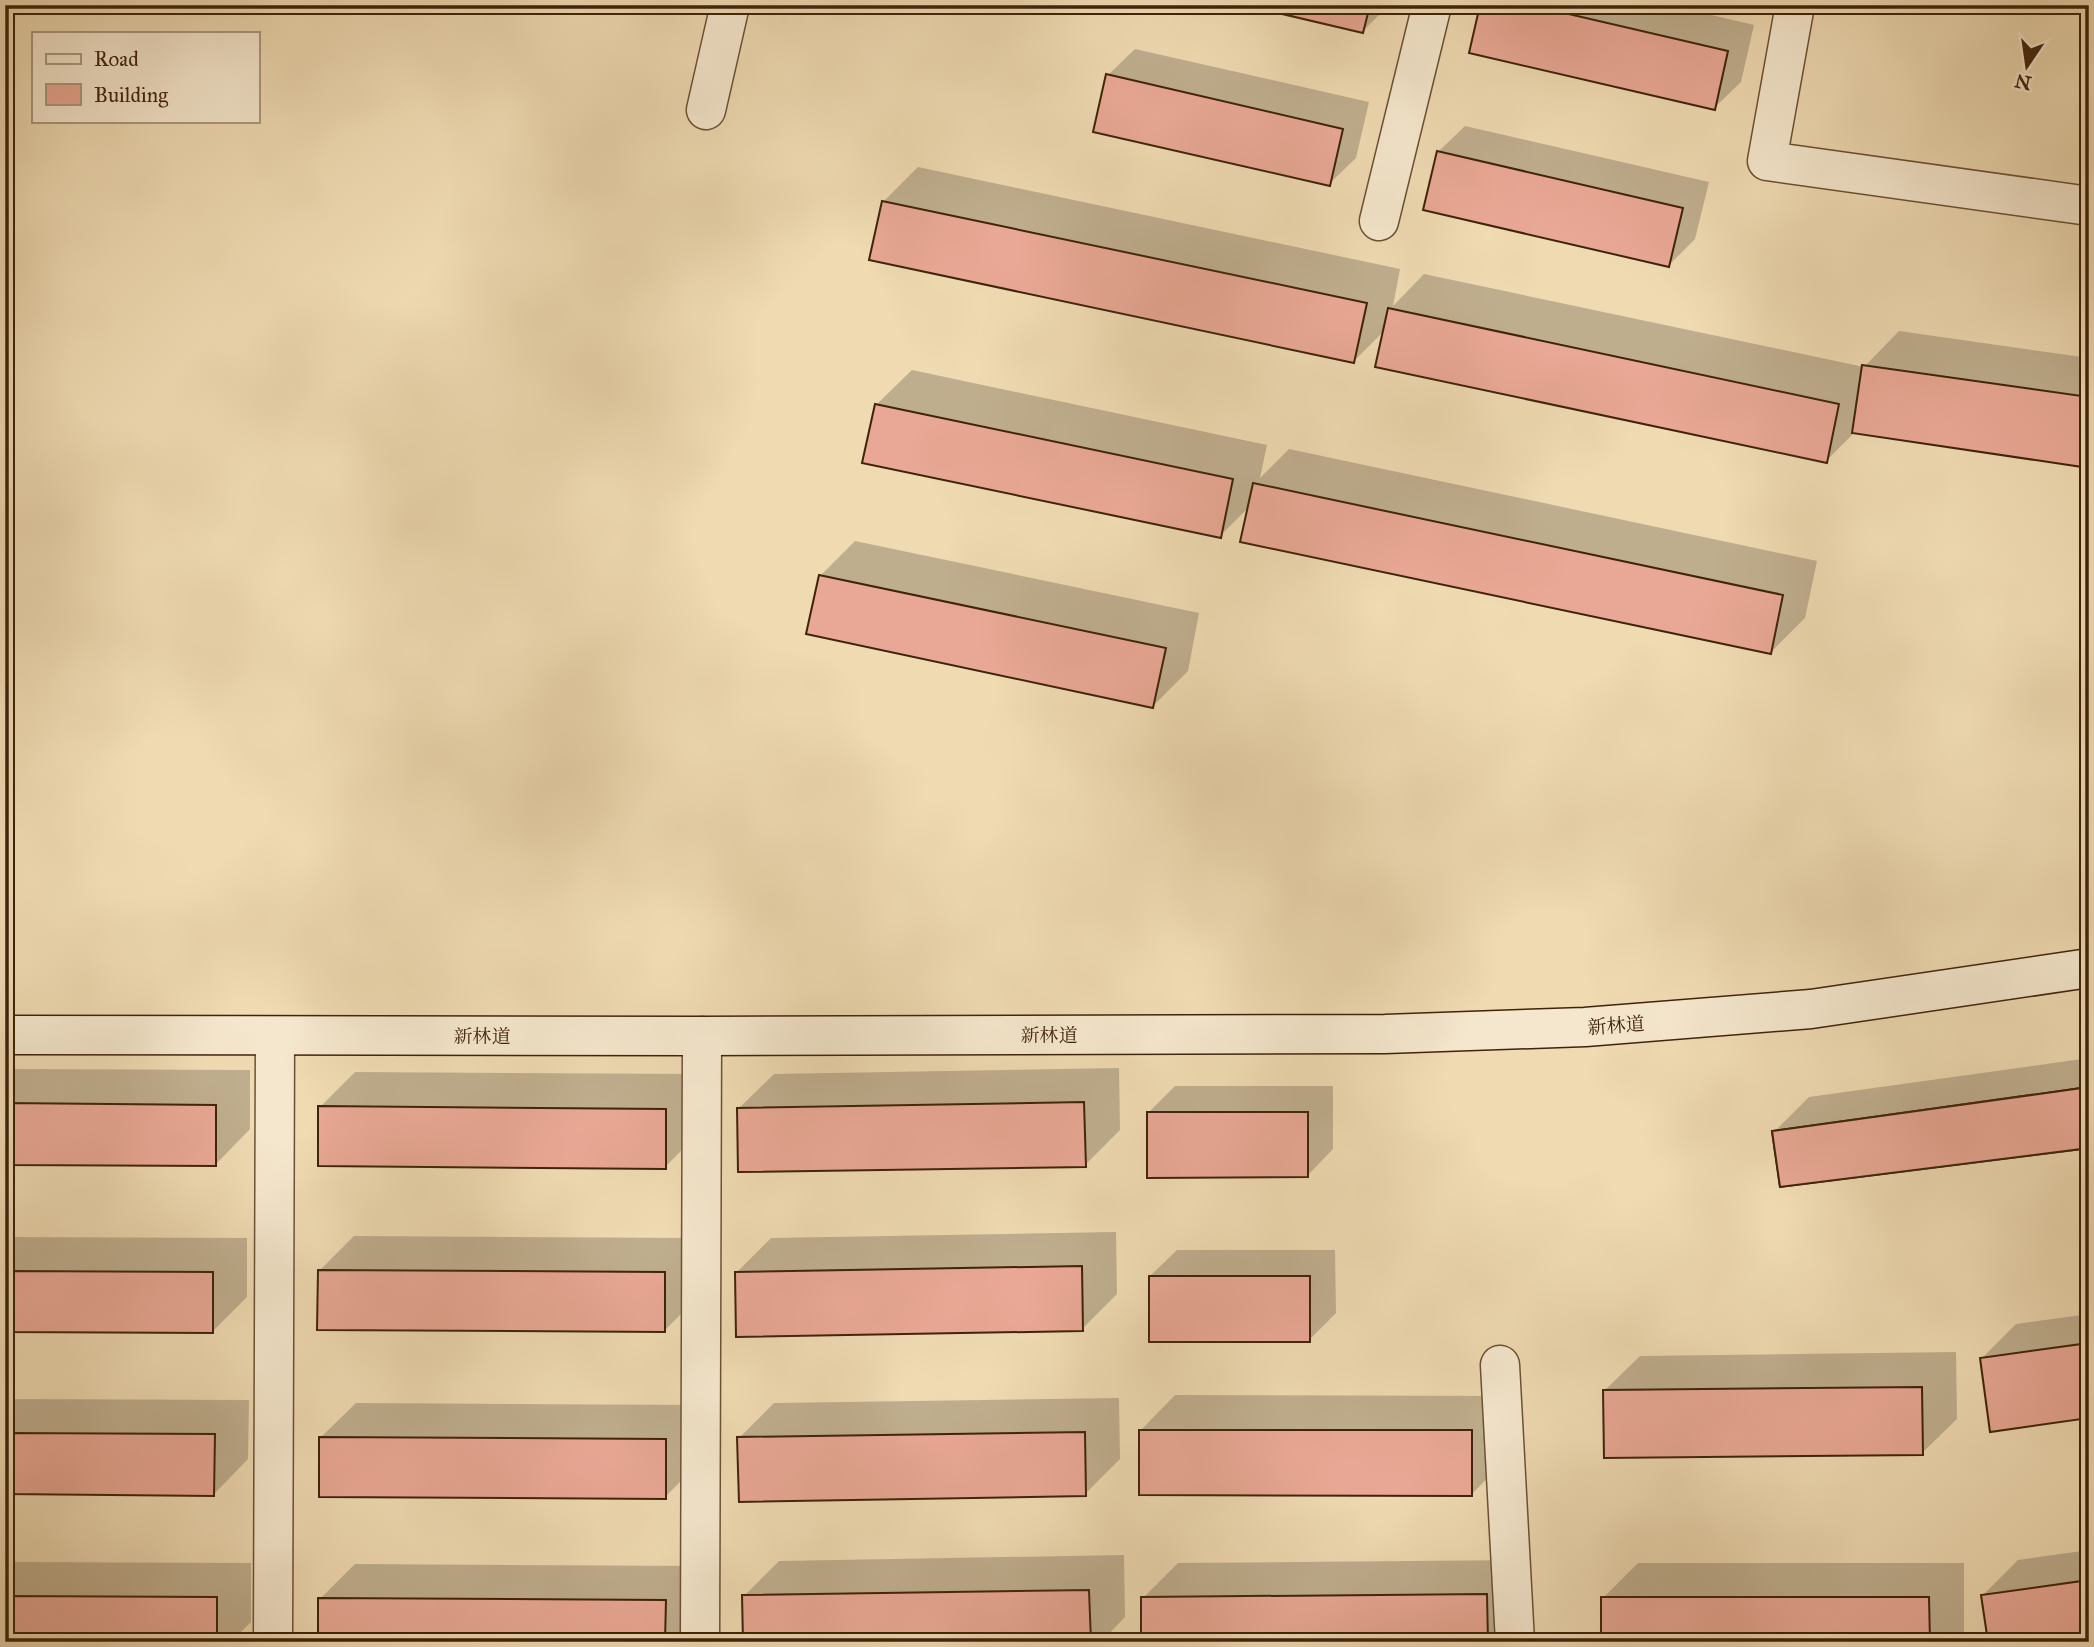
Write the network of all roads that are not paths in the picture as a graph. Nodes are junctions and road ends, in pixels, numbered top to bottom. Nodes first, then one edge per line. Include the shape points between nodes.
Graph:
1 (730, 5) edge
2 (1432, 5) edge
3 (1795, 5) edge
4 (706, 110) dead end
5 (2089, 206) edge
6 (1379, 221) dead end
7 (2089, 968) edge
8 (5, 1035) edge
9 (275, 1036) junction
10 (702, 1036) junction
11 (1500, 1365) dead end
12 (273, 1642) edge
13 (700, 1642) edge
14 (1515, 1642) edge

1 - 4 street
2 - 6 street
3 - 5 street via 1766,161
7 - 10 street, 新林道 via 1811,1009 1585,1027 1385,1034
8 - 9 street, 新林道
9 - 10 street, 新林道
9 - 12 street
10 - 13 street
11 - 14 street

